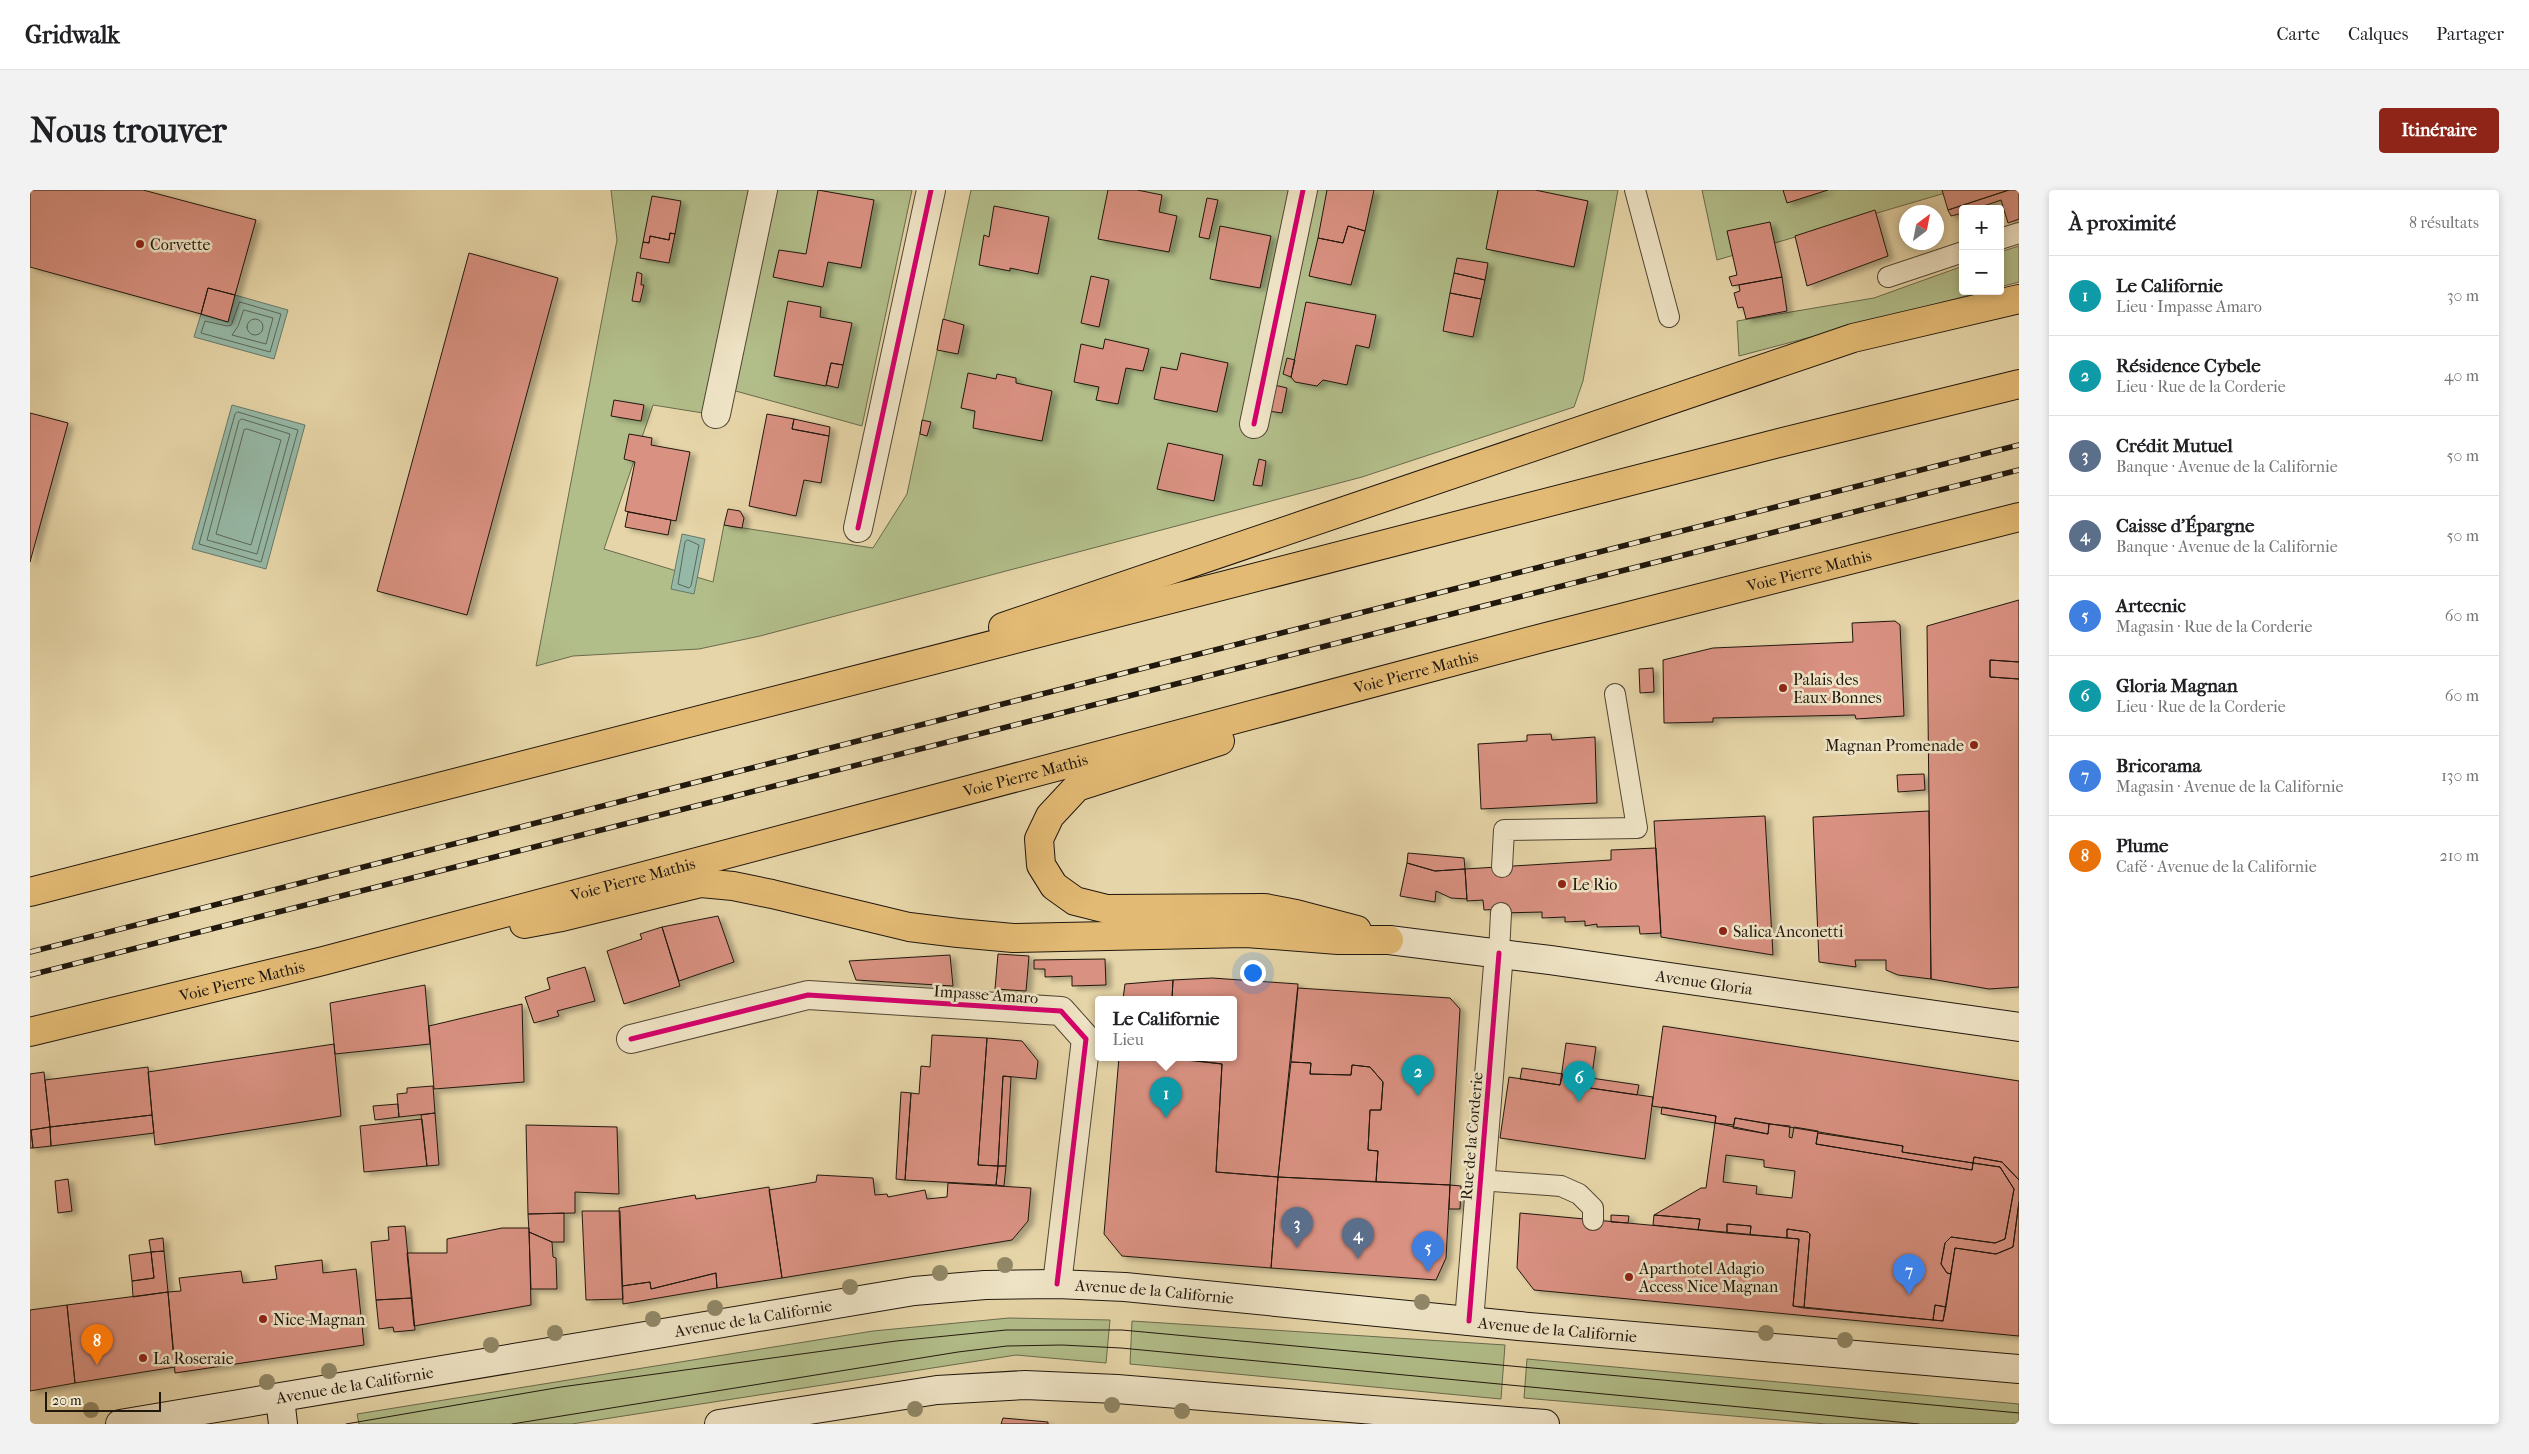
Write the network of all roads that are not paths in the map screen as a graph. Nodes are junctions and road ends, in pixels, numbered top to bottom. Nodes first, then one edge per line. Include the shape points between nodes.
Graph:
1 (763, 190) edge
2 (931, 190) edge
3 (1303, 190) edge
4 (1635, 190) edge
5 (2019, 233) edge
6 (2004, 238) edge
7 (1959, 253) edge
8 (1888, 277) dead end
9 (2019, 299) edge
10 (1669, 317) dead end
11 (2019, 384) edge
12 (716, 414) dead end
13 (1254, 424) dead end
14 (2019, 517) edge
15 (858, 528) dead end
16 (1546, 637) junction
17 (816, 692) junction
18 (1615, 694) dead end
19 (1502, 867) dead end
20 (30, 892) edge
21 (1501, 912) dead end
22 (1389, 940) junction
23 (1498, 953) junction
24 (323, 960) junction
25 (2019, 1027) edge
26 (30, 1032) edge
27 (630, 1038) dead end
28 (1480, 1180) junction
29 (1593, 1220) dead end
30 (1057, 1284) junction
31 (1469, 1321) junction
32 (2019, 1369) edge
33 (281, 1411) edge
34 (120, 1424) edge
35 (718, 1424) edge
36 (1545, 1424) edge

1 - 12 main road
2 - 15 main road
3 - 13 main road
4 - 10 lane
5 - 6 lane
7 - 8 lane
9 - 17 highway via 1853,338
11 - 17 highway
14 - 16 highway, Voie Pierre Mathis
16 - 22 highway via 1077,787 1050,816 1039,839 1041,866 1054,886 1075,901 1107,909 1265,908 1338,924
16 - 24 highway, Voie Pierre Mathis
17 - 20 highway
18 - 19 lane via 1636,828 1504,830
21 - 23 lane
22 - 23 main road, Avenue Gloria
22 - 24 highway via 1246,933 1013,938 909,927 772,894 701,883 562,918
23 - 25 main road, Avenue Gloria
23 - 28 main road, Rue de la Corderie
24 - 26 highway, Voie Pierre Mathis
27 - 30 main road, Impasse Amaro via 808,995 1061,1011 1086,1039
28 - 29 lane via 1560,1186 1579,1194 1593,1208
28 - 31 main road, Rue de la Corderie
30 - 31 main road, Avenue de la Californie via 1125,1287
30 - 33 main road, Avenue de la Californie via 985,1285 914,1291
31 - 32 main road, Avenue de la Californie
33 - 34 main road, Avenue de la Californie
35 - 36 main road via 937,1390 1025,1385 1117,1389

